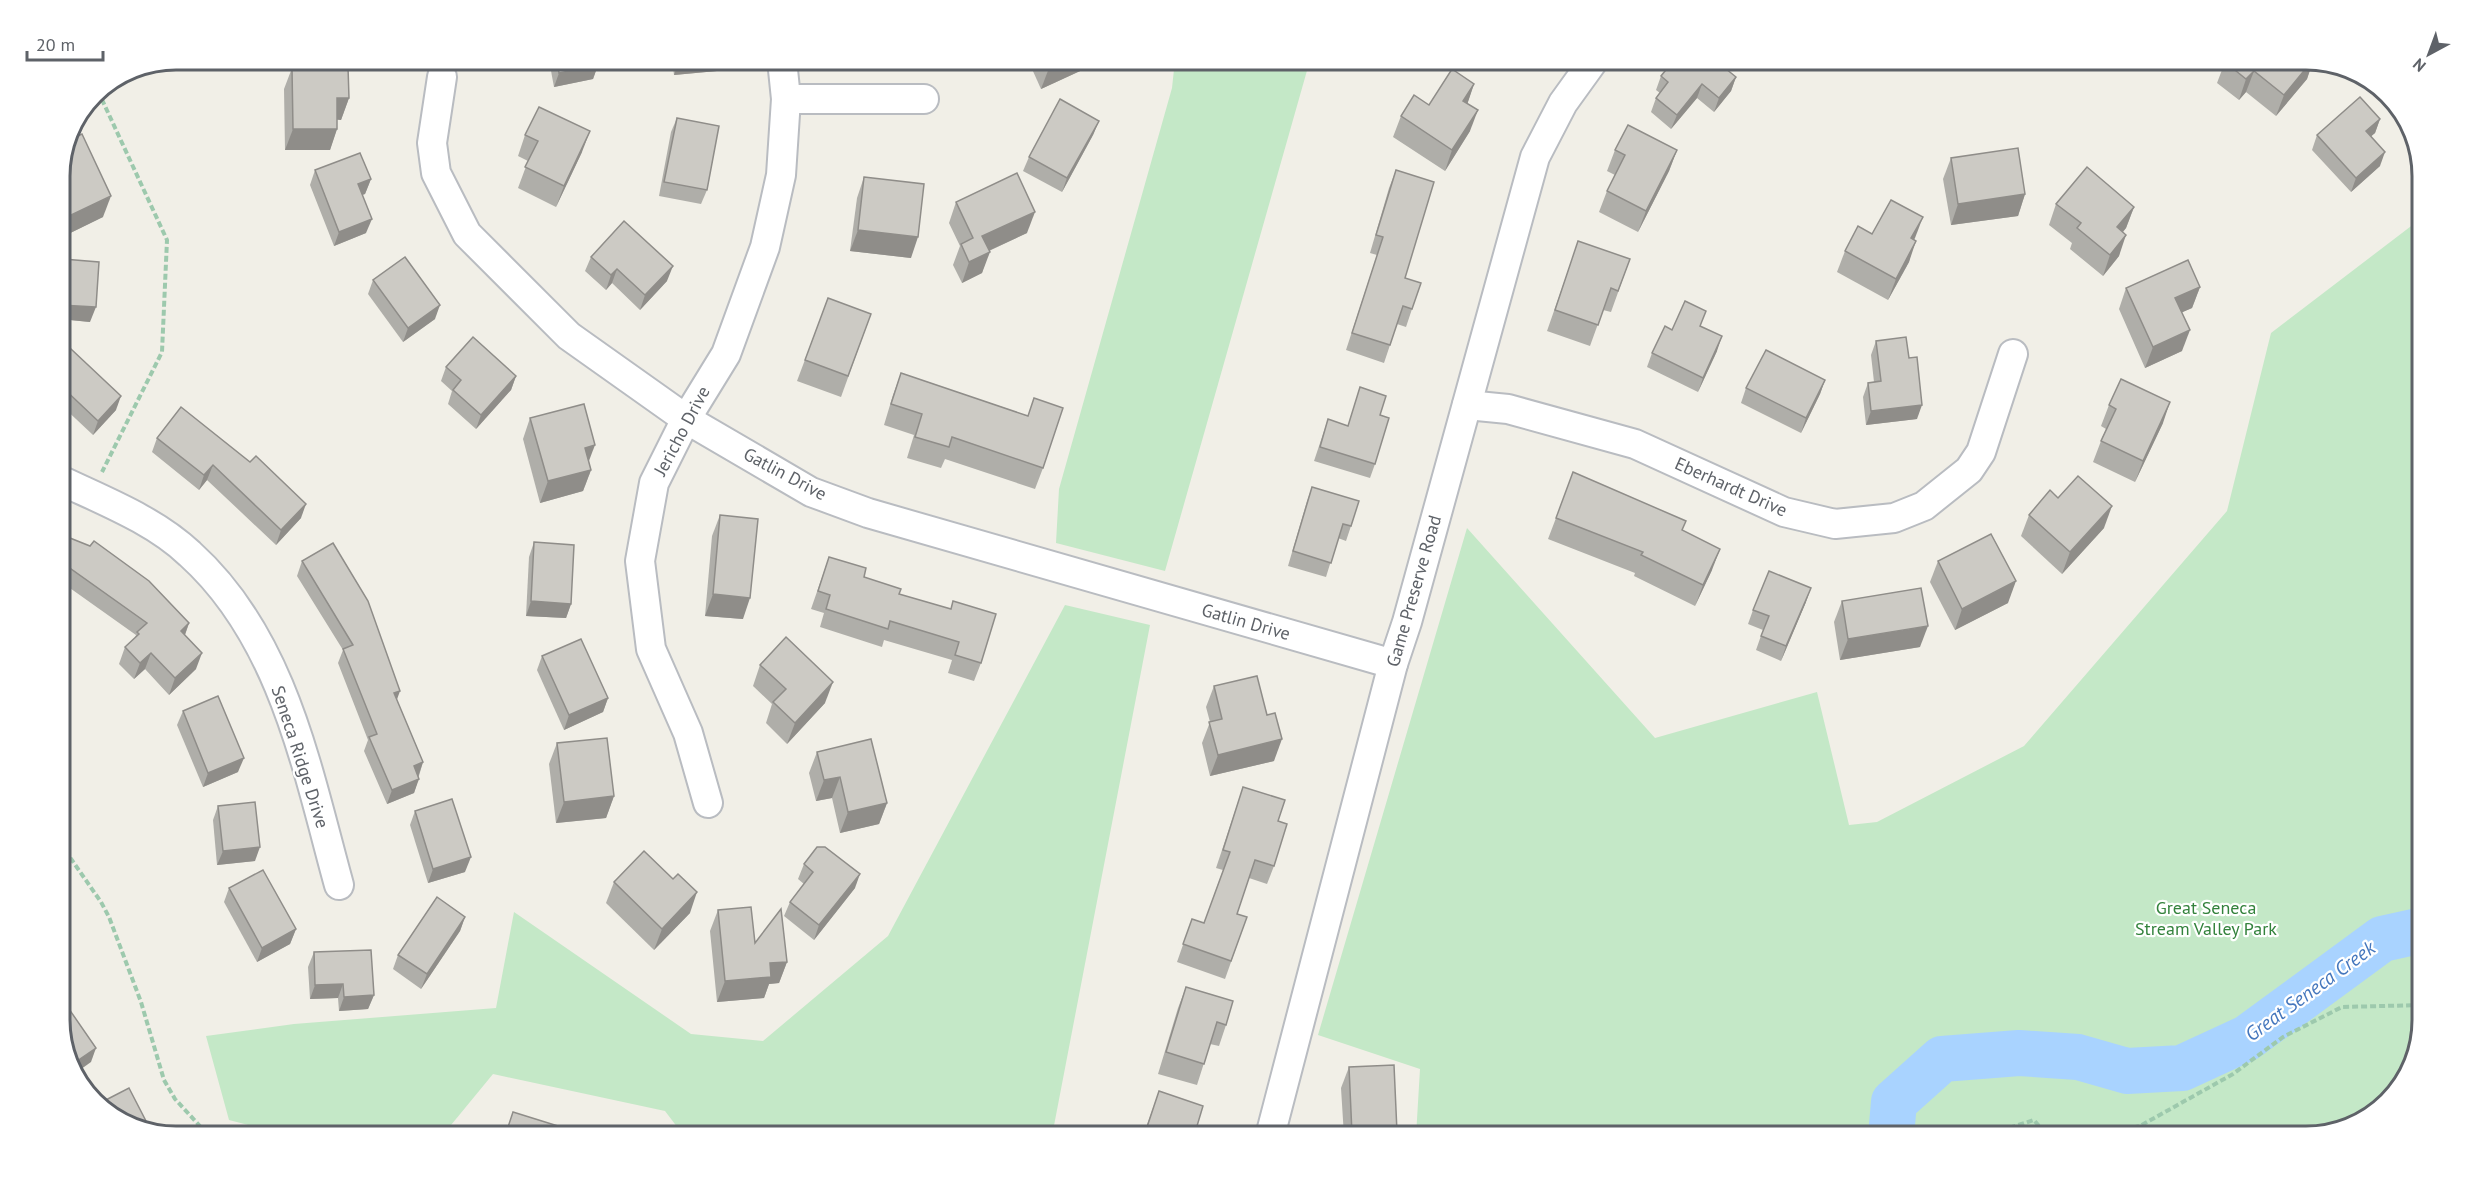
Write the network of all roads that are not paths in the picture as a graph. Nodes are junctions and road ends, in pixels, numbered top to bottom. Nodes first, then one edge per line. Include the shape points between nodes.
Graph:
1 (783, 70) edge
2 (1587, 70) edge
3 (442, 77) dead end
4 (786, 99) junction
5 (924, 99) dead end
6 (2013, 354) dead end
7 (1467, 405) junction
8 (686, 418) junction
9 (71, 485) edge
10 (1393, 664) junction
11 (708, 803) dead end
12 (339, 885) dead end
13 (1273, 1126) edge

1 - 4 street, Jericho Drive
2 - 7 street, Game Preserve Road via 1563,103 1535,157
3 - 8 street, Gatlin Drive via 432,143 436,173 467,234 570,336
4 - 5 street
4 - 8 street, Jericho Drive via 781,175 765,247 726,354
6 - 7 street, Eberhardt Drive via 1981,452 1969,470 1924,506 1894,518 1835,524 1784,512 1635,444 1508,409
7 - 10 street, Game Preserve Road
8 - 10 street, Gatlin Drive via 811,492 868,513
8 - 11 street, Jericho Drive via 654,483 639,561 651,649 688,733
9 - 12 street, Seneca Ridge Drive via 135,515 190,553 233,601 269,662 294,725
10 - 13 street, Game Preserve Road

